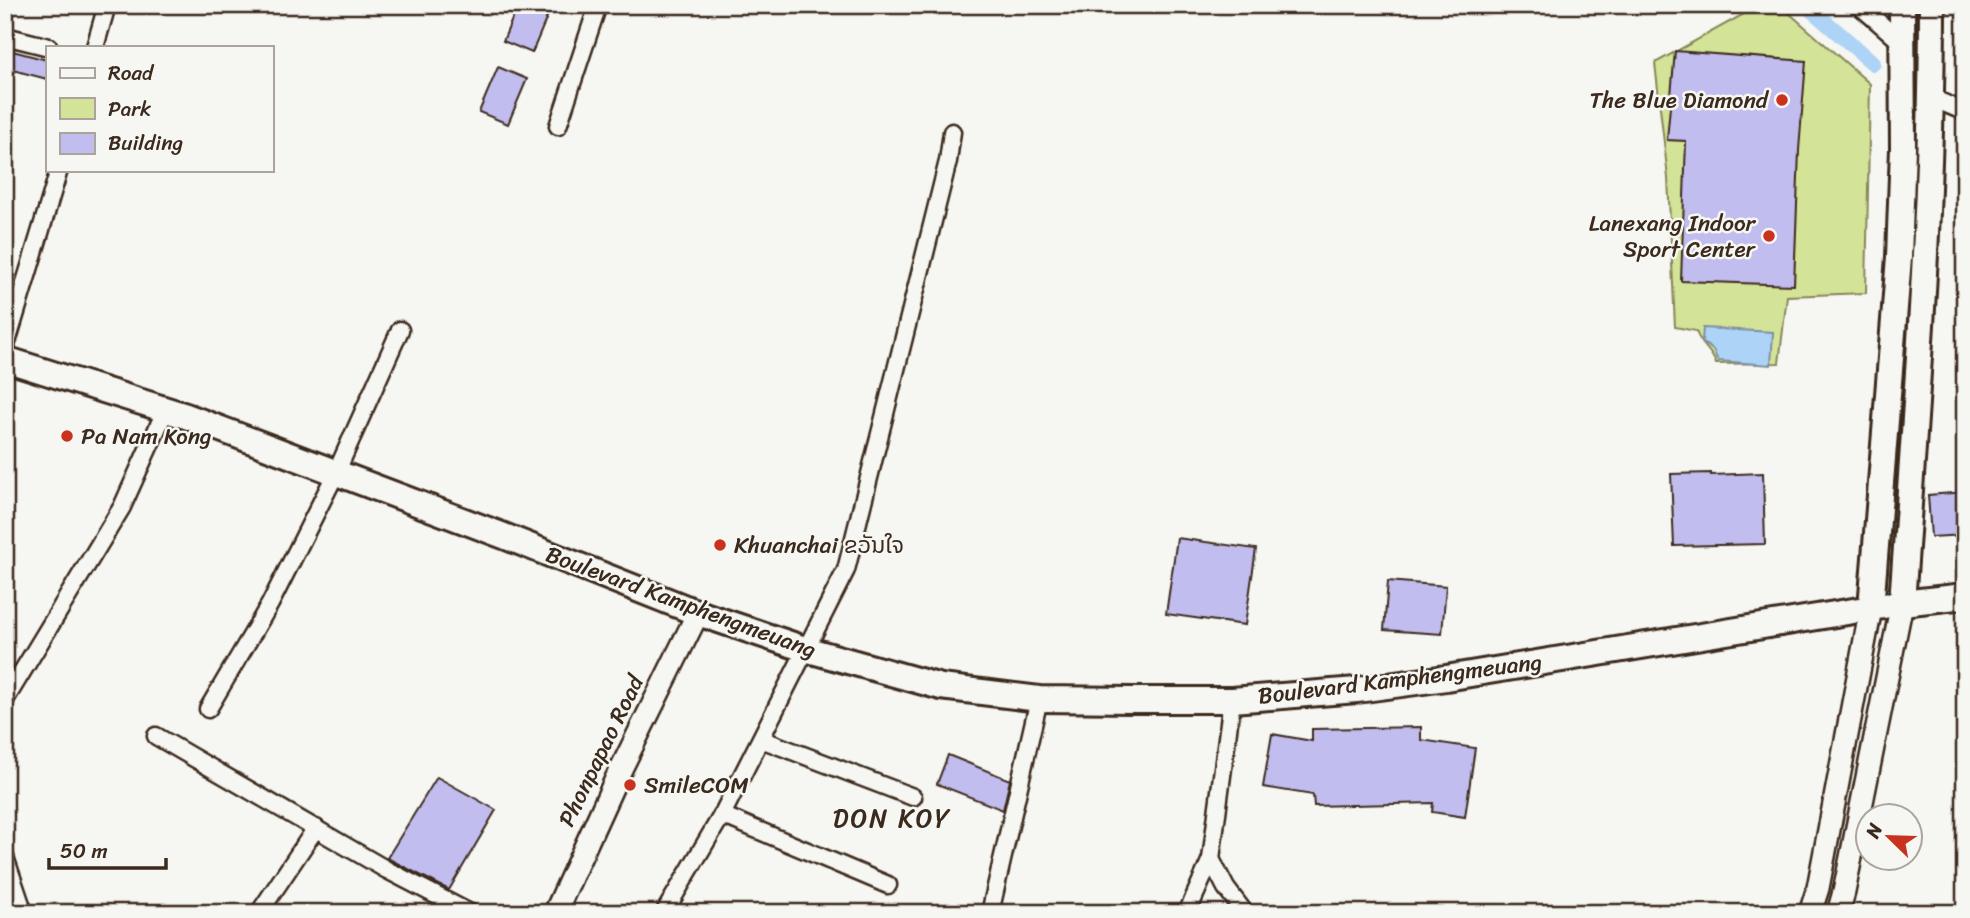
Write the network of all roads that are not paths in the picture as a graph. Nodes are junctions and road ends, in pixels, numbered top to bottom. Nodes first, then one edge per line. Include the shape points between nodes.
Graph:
1 (107, 5) edge
2 (598, 5) edge
3 (1859, 5) edge
4 (1902, 5) edge
5 (1932, 5) edge
6 (5, 36) edge
7 (1901, 42) junction
8 (46, 46) edge
9 (95, 46) edge
10 (1932, 98) junction
11 (1965, 112) edge
12 (558, 126) dead end
13 (952, 132) dead end
14 (58, 172) edge
15 (400, 330) dead end
16 (5, 349) edge
17 (5, 359) edge
18 (166, 409) junction
19 (336, 473) junction
20 (1965, 596) edge
21 (1902, 603) junction
22 (1871, 608) junction
23 (698, 613) junction
24 (805, 649) junction
25 (1039, 699) junction
26 (5, 700) edge
27 (1232, 700) junction
28 (208, 709) dead end
29 (156, 736) dead end
30 (761, 739) junction
31 (913, 797) dead end
32 (722, 815) junction
33 (316, 828) junction
34 (5, 858) edge
35 (1211, 859) junction
36 (888, 885) dead end
37 (24, 913) edge
38 (259, 913) edge
39 (470, 913) edge
40 (555, 913) edge
41 (664, 913) edge
42 (990, 913) edge
43 (1187, 913) edge
44 (1245, 913) edge
45 (1810, 913) edge
46 (1838, 913) edge

1 - 9 street
2 - 12 street
3 - 7 street
4 - 7 main road
5 - 10 main road
6 - 8 street
7 - 22 main road via 1899,257
10 - 11 street
10 - 21 main road
13 - 24 street via 846,570
14 - 16 street
15 - 19 street
17 - 18 main road, Boulevard Kamphengmeuang
18 - 19 main road, Boulevard Kamphengmeuang
18 - 26 street via 122,507
19 - 23 main road, Boulevard Kamphengmeuang
19 - 28 street via 270,604
20 - 21 main road, Boulevard Kamphengmeuang
21 - 22 main road, Boulevard Kamphengmeuang
21 - 46 street
22 - 27 main road, Boulevard Kamphengmeuang via 1446,678
22 - 45 street
23 - 24 main road, Boulevard Kamphengmeuang
23 - 40 street, Phonpapao Road
24 - 25 main road, Boulevard Kamphengmeuang via 942,687
24 - 30 street
25 - 27 main road, Boulevard Kamphengmeuang
25 - 42 street
27 - 35 street
29 - 33 street
30 - 31 street
30 - 32 street
32 - 36 street
32 - 41 street
33 - 38 street
33 - 39 street
34 - 37 street
35 - 43 street
35 - 44 street

